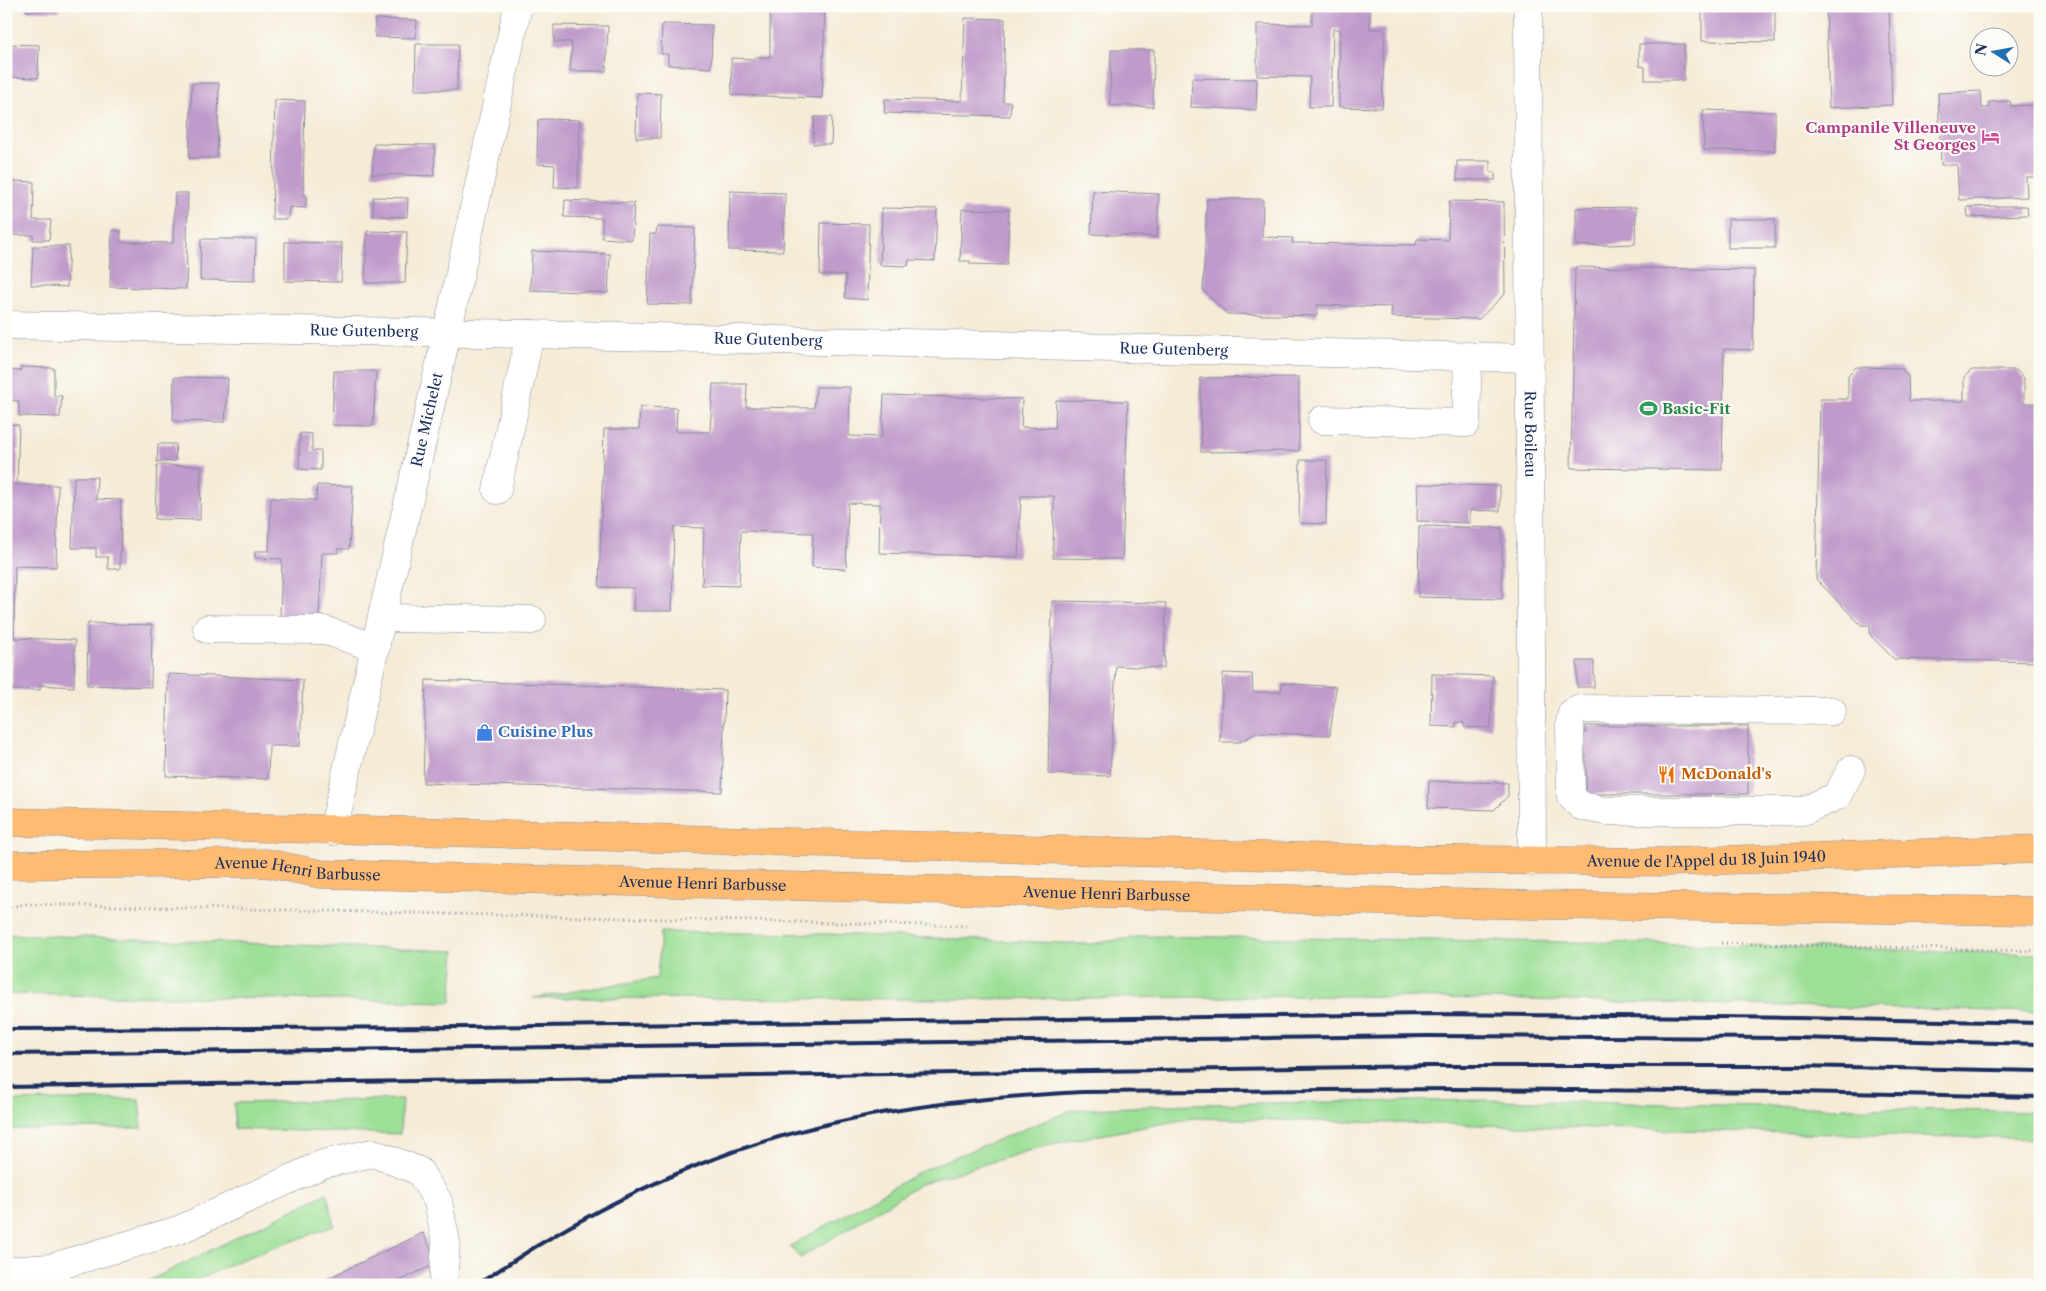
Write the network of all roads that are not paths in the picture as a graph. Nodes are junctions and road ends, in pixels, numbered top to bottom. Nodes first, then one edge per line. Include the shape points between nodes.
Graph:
1 (518, 6) edge
2 (1528, 6) edge
3 (6, 325) edge
4 (447, 333) junction
5 (530, 334) junction
6 (1468, 356) junction
7 (1530, 358) junction
8 (1322, 420) dead end
9 (497, 490) dead end
10 (382, 618) junction
11 (532, 620) dead end
12 (206, 629) dead end
13 (376, 648) junction
14 (1832, 710) dead end
15 (1851, 770) dead end
16 (6, 822) edge
17 (333, 831) junction
18 (2040, 849) edge
19 (1532, 862) junction
20 (266, 864) junction
21 (6, 865) edge
22 (2040, 911) edge
23 (6, 1271) edge
24 (443, 1285) edge

1 - 4 street, Rue Michelet
2 - 7 street, Rue Boileau
3 - 4 street, Rue Gutenberg
4 - 5 street, Rue Gutenberg
4 - 10 street, Rue Michelet
5 - 6 street, Rue Gutenberg
5 - 9 street
6 - 7 street, Rue Gutenberg
6 - 8 street via 1466,423
7 - 19 street, Rue Boileau
10 - 11 street
10 - 13 street, Rue Michelet
12 - 13 street via 324,630
13 - 17 street, Rue Michelet
14 - 15 street via 1580,709 1572,713 1570,723 1571,796 1581,806 1605,810 1803,811 1837,796
16 - 17 main road
17 - 19 main road, Avenue de l'Appel du 18 Juin 1940
17 - 20 main road via 320,846
18 - 19 main road, Avenue de l'Appel du 18 Juin 1940 via 1668,862
20 - 21 main road, Avenue Henri Barbusse
20 - 22 main road, Avenue Henri Barbusse via 320,874 1530,905
23 - 24 street via 50,1268 179,1230 323,1164 373,1153 419,1171 438,1201 446,1242

